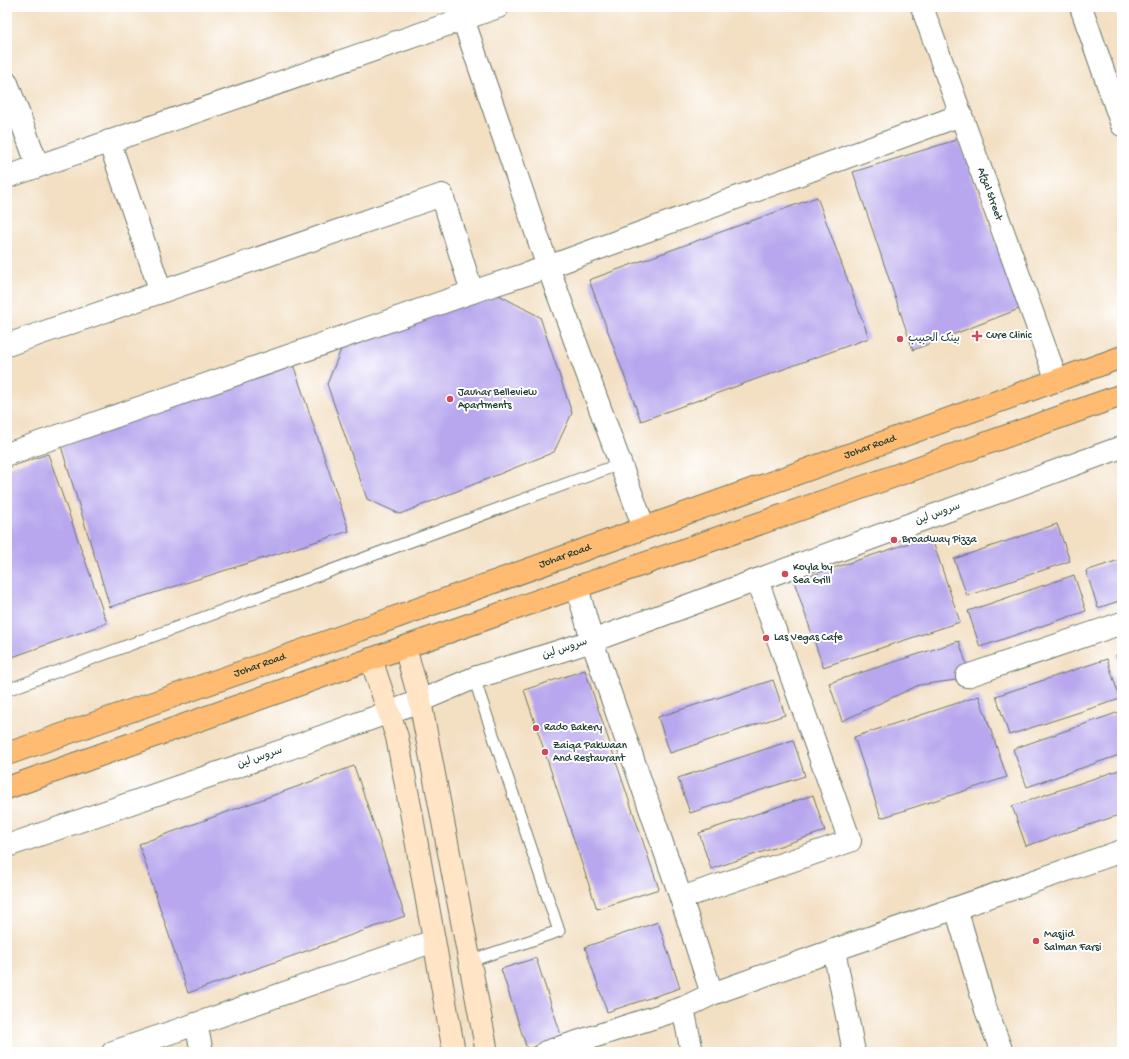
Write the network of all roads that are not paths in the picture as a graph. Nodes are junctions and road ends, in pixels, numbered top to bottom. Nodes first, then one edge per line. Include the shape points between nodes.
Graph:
1 (498, 7) edge
2 (922, 7) edge
3 (1081, 7) edge
4 (460, 13) edge
5 (7, 84) edge
6 (961, 115) junction
7 (1122, 125) edge
8 (109, 141) junction
9 (38, 166) junction
10 (7, 177) edge
11 (548, 267) junction
12 (161, 292) junction
13 (472, 292) junction
14 (7, 345) edge
15 (1122, 358) edge
16 (1056, 381) junction
17 (1122, 395) edge
18 (1122, 447) edge
19 (7, 454) edge
20 (620, 464) junction
21 (644, 528) junction
22 (757, 580) junction
23 (577, 587) junction
24 (1122, 623) edge
25 (592, 641) junction
26 (405, 647) junction
27 (371, 659) junction
28 (967, 676) dead end
29 (474, 678) junction
30 (7, 690) edge
31 (420, 701) junction
32 (389, 712) junction
33 (7, 754) edge
34 (7, 788) edge
35 (7, 846) edge
36 (1122, 851) edge
37 (681, 898) junction
38 (956, 908) junction
39 (434, 941) junction
40 (834, 950) junction
41 (470, 961) junction
42 (712, 994) junction
43 (683, 1008) junction
44 (196, 1024) junction
45 (113, 1052) edge
46 (202, 1052) edge
47 (454, 1052) edge
48 (487, 1052) edge
49 (546, 1052) edge
50 (692, 1052) edge
51 (854, 1052) edge
52 (1002, 1052) edge

1 - 4 street
2 - 6 street, Afzal Street
3 - 7 street
4 - 8 street
4 - 11 street
5 - 9 street
6 - 11 street
6 - 16 street, Afzal Street
8 - 9 street
8 - 12 street
9 - 10 street
11 - 13 street
11 - 20 street
12 - 13 street via 442,195
12 - 14 street
13 - 19 street
15 - 16 main road, Johar Road
16 - 21 main road, Johar Road
17 - 23 main road
18 - 22 street, سروس لین
20 - 21 street
20 - 30 lane
21 - 33 main road, Johar Road
22 - 25 street, سروس لین
22 - 37 street via 850,841
23 - 25 street
23 - 26 main road
24 - 28 street
25 - 29 street, سروس لین
25 - 37 street
26 - 27 main road
26 - 31 street
27 - 32 street
27 - 34 main road
29 - 31 street, سروس لین
29 - 41 lane via 559,930
31 - 32 street, سروس لین
31 - 41 street
32 - 35 street, سروس لین
32 - 39 street via 400,752
36 - 38 street
37 - 42 street
38 - 40 street
38 - 52 street via 986,1010
39 - 44 street
39 - 47 street
40 - 42 street
40 - 51 street
41 - 48 street
42 - 43 street
43 - 49 street
43 - 50 street
44 - 45 street
44 - 46 street

